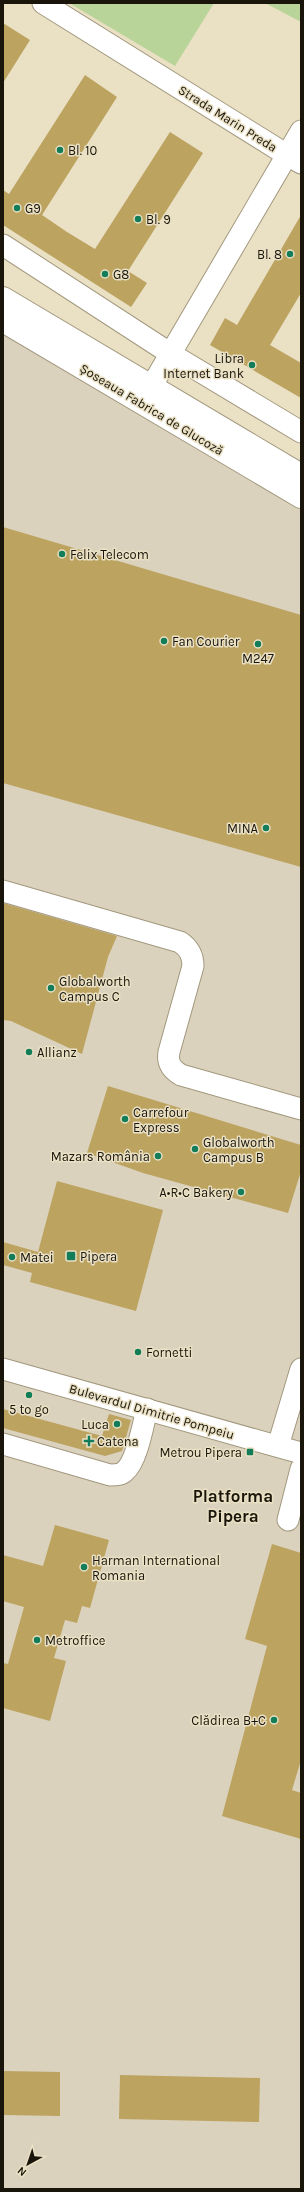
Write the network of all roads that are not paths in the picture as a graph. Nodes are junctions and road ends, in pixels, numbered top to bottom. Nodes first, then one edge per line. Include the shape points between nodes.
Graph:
1 (42, 3) edge
2 (301, 131) edge
3 (294, 159) edge
4 (3, 245) edge
5 (3, 298) edge
6 (3, 321) edge
7 (171, 354) junction
8 (151, 387) junction
9 (301, 432) edge
10 (301, 475) edge
11 (301, 497) edge
12 (3, 891) edge
13 (301, 1109) edge
14 (3, 1369) edge
15 (301, 1369) edge
16 (147, 1409) junction
17 (3, 1444) edge
18 (278, 1446) junction
19 (301, 1453) edge
20 (301, 1469) edge
21 (288, 1520) dead end

1 - 3 street, Strada Marin Preda
2 - 3 street
3 - 7 street, Strada Marin Preda
4 - 7 street
5 - 8 main road, Șoseaua Fabrica de Glucoză
6 - 11 main road, Șoseaua Fabrica de Glucoză
7 - 8 street, Strada Marin Preda
7 - 9 street
8 - 10 main road, Șoseaua Fabrica de Glucoză
12 - 13 street via 185,945 191,954 193,966 169,1052 170,1065 181,1075
14 - 16 street, Bulevardul Dimitrie Pompeiu
15 - 18 street
16 - 17 street via 132,1461 126,1470 117,1475
16 - 18 street, Bulevardul Dimitrie Pompeiu
18 - 19 street, Bulevardul Dimitrie Pompeiu
20 - 21 street

